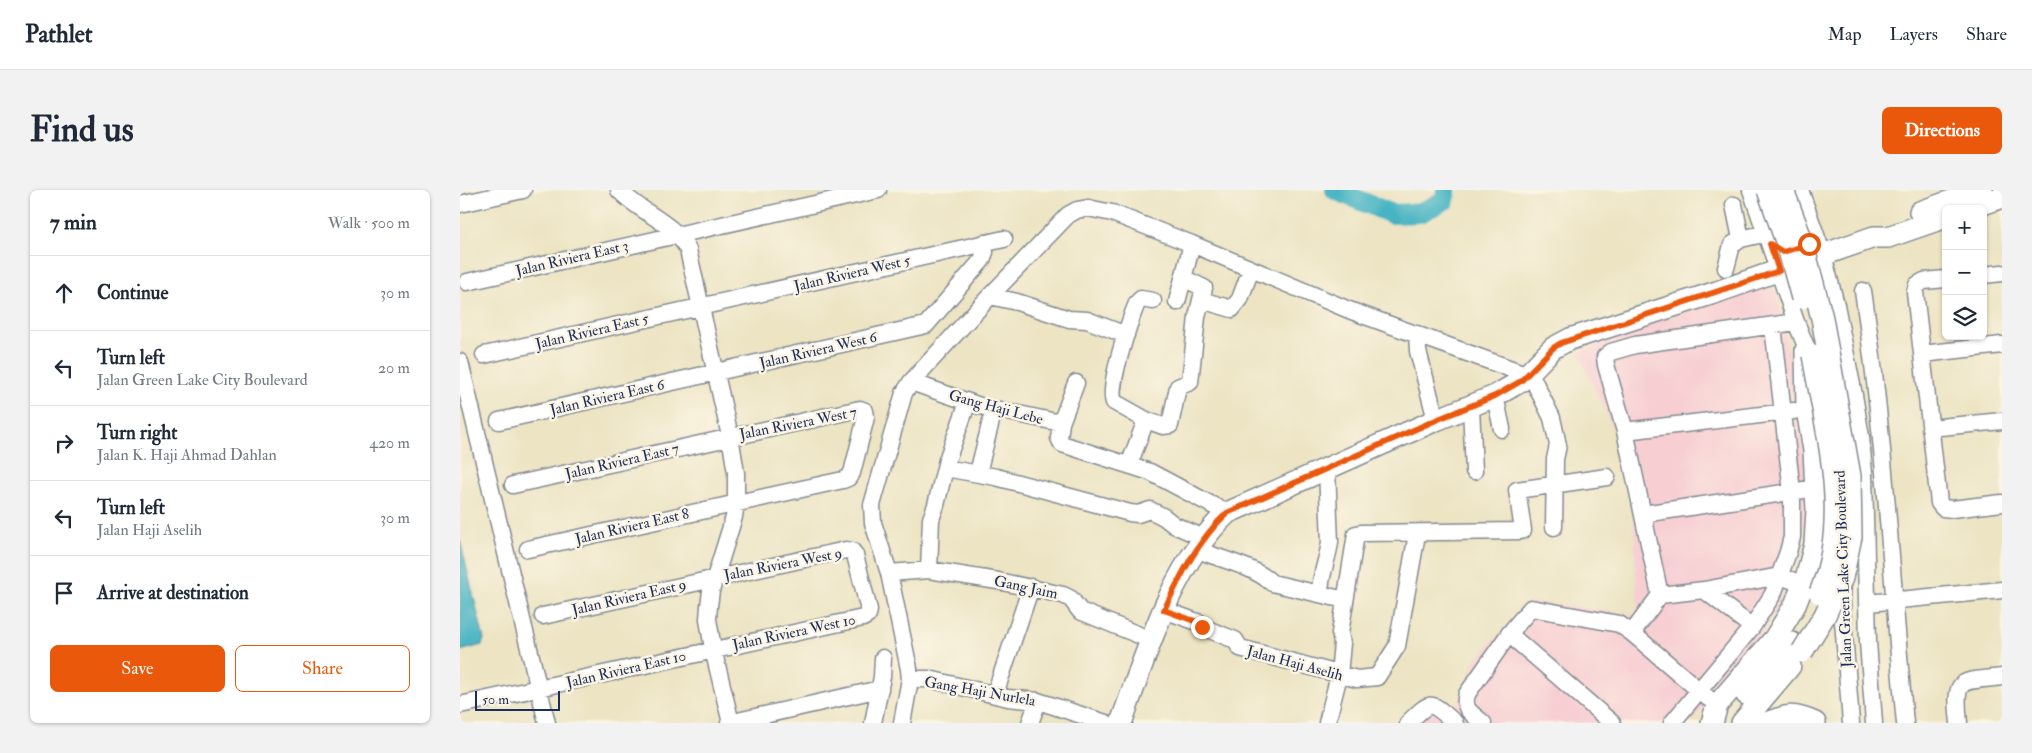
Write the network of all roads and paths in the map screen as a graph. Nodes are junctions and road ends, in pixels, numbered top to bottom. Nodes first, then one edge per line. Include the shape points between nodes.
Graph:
1 (523, 190) edge
2 (619, 190) edge
3 (878, 190) edge
4 (1751, 190) edge
5 (1768, 190) edge
6 (1783, 190) edge
7 (1800, 190) edge
8 (1982, 190) edge
9 (2002, 197) edge
10 (460, 204) edge
11 (1734, 205) dead end
12 (1980, 205) edge
13 (1942, 218) edge
14 (1814, 229) junction
15 (678, 235) junction
16 (1874, 237) junction
17 (1004, 239) dead end
18 (1741, 239) junction
19 (1769, 239) junction
20 (984, 243) junction
21 (1192, 244) junction
22 (1823, 255) junction
23 (1726, 268) dead end
24 (1252, 269) junction
25 (1779, 271) junction
26 (2002, 273) edge
27 (1987, 275) edge
28 (1183, 278) junction
29 (1942, 279) edge
30 (467, 282) dead end
31 (1863, 291) dead end
32 (990, 296) junction
33 (1201, 300) junction
34 (1153, 301) dead end
35 (1176, 302) dead end
36 (701, 307) junction
37 (1796, 322) junction
38 (1773, 326) junction
39 (1417, 334) junction
40 (1126, 335) junction
41 (2002, 344) edge
42 (1806, 347) junction
43 (1922, 354) junction
44 (484, 355) dead end
45 (460, 362) edge
46 (1532, 371) junction
47 (715, 373) junction
48 (911, 382) junction
49 (1076, 382) dead end
50 (1495, 396) junction
51 (968, 402) junction
52 (1471, 407) junction
53 (994, 409) junction
54 (1807, 410) junction
55 (1784, 412) junction
56 (1146, 420) junction
57 (1436, 420) junction
58 (499, 421) dead end
59 (2002, 421) edge
60 (1061, 423) junction
61 (1930, 428) junction
62 (1502, 429) dead end
63 (1625, 431) junction
64 (730, 436) junction
65 (1129, 465) junction
66 (945, 468) junction
67 (1327, 469) junction
68 (1474, 471) dead end
69 (978, 473) junction
70 (1607, 477) dead end
71 (848, 478) joint
72 (513, 485) dead end
73 (1555, 485) junction
74 (1817, 488) junction
75 (1792, 492) junction
76 (736, 502) junction
77 (2002, 503) edge
78 (1227, 513) junction
79 (1643, 514) junction
80 (1554, 528) dead end
81 (1416, 534) junction
82 (1200, 544) junction
83 (528, 549) dead end
84 (929, 570) junction
85 (889, 573) junction
86 (1780, 576) junction
87 (715, 578) junction
88 (1805, 585) junction
89 (1032, 587) junction
90 (1704, 590) junction
91 (2002, 590) edge
92 (1320, 593) junction
93 (1660, 595) junction
94 (1345, 600) junction
95 (1893, 601) junction
96 (1868, 603) junction
97 (869, 610) joint
98 (1164, 610) junction
99 (543, 616) dead end
100 (1752, 627) junction
101 (1632, 633) junction
102 (1509, 634) junction
103 (1151, 640) junction
104 (1797, 648) junction
105 (714, 649) junction
106 (883, 658) dead end
107 (1338, 675) junction
108 (2002, 677) edge
109 (910, 679) junction
110 (539, 688) junction
111 (880, 689) junction
112 (1699, 692) junction
113 (995, 694) junction
114 (1038, 700) junction
115 (460, 705) edge
116 (1716, 717) edge
117 (547, 723) edge
118 (730, 723) edge
119 (873, 723) edge
120 (902, 723) edge
121 (1030, 723) edge
122 (1106, 723) edge
123 (1121, 723) edge
124 (1327, 723) edge
125 (1408, 723) edge
126 (1455, 723) edge
127 (1483, 723) edge
128 (1612, 723) edge
129 (1672, 723) edge
130 (1742, 723) edge
131 (1768, 723) edge
132 (1815, 723) edge
133 (1851, 723) edge
134 (1874, 723) edge
135 (1905, 723) edge
136 (1959, 723) edge

1 - 10 street
2 - 15 street via 638,208
3 - 15 street, Jalan Riviera East 3
4 - 19 street, Jalan Green Lake City Boulevard
5 - 104 main road, bridge via 1808,319 1834,477 1835,535 1827,576
6 - 104 main road, bridge via 1802,241 1822,318 1850,476 1852,537 1842,578 1825,615
7 - 14 street, Jalan Green Lake City Boulevard
8 - 16 main road via 1882,226
9 - 12 main road
11 - 18 street
13 - 16 main road via 1888,237
14 - 19 street via 1809,244 1783,252
14 - 22 street, Jalan Green Lake City Boulevard
15 - 30 street, Jalan Riviera East 3
15 - 36 street via 688,250
16 - 22 main road
17 - 20 street, Jalan Riviera West 5
18 - 19 street
18 - 23 street via 1732,245
19 - 25 street, Jalan Green Lake City Boulevard
20 - 36 street, Jalan Riviera West 5
20 - 47 street, Jalan Riviera West 6 via 982,260 930,321 921,327
21 - 24 street
21 - 28 street
21 - 32 street via 1112,213 1088,208 1077,210 1068,215
22 - 25 main road
22 - 96 street, Jalan Green Lake City Boulevard via 1860,437
24 - 33 street via 1240,299 1232,309
24 - 39 street via 1349,310
25 - 37 street, Jalan Green Lake City Boulevard
25 - 46 main road via 1570,339 1553,348
26 - 27 street
28 - 33 street via 1204,288
28 - 35 street
29 - 43 street via 1924,281 1914,292
31 - 95 street via 1884,468
32 - 40 street via 1069,319 1087,320
32 - 48 street
33 - 56 street via 1190,382 1178,386 1170,425
34 - 40 street via 1138,300
36 - 44 street, Jalan Riviera East 5
36 - 47 street
37 - 38 street
37 - 42 street, Jalan Green Lake City Boulevard
38 - 55 street
38 - 63 street via 1635,345 1611,352 1605,358 1606,365
39 - 46 street
39 - 57 street via 1418,351
40 - 56 street via 1111,397 1114,402
41 - 43 street
42 - 54 main road
42 - 133 street, Jalan Green Lake City Boulevard via 1831,406 1842,490 1842,608
43 - 61 street
45 - 110 street
46 - 50 main road via 1513,387
46 - 73 street via 1552,418 1558,445
47 - 58 street, Jalan Riviera East 6
47 - 64 street
48 - 51 street, Gang Haji Lebe
48 - 85 street via 904,393 872,505 873,523
49 - 60 street
50 - 52 main road
50 - 62 street
51 - 53 street, Gang Haji Lebe
51 - 66 street
52 - 57 main road
52 - 68 street
53 - 60 street, Gang Haji Lebe
53 - 69 street
54 - 55 street
54 - 74 main road
55 - 63 street
55 - 75 street
56 - 65 street
57 - 67 main road
59 - 61 street
60 - 65 street, Gang Haji Lebe via 1059,438 1062,444
61 - 77 street via 1938,503 1942,508
63 - 79 street
64 - 71 street, Jalan Riviera West 7 via 860,409 865,411 866,417
64 - 72 street, Jalan Riviera East 7
64 - 76 street via 736,473
65 - 78 street, Gang Haji Lebe via 1150,472
66 - 69 street
66 - 84 street via 931,519
67 - 78 main road
67 - 92 street via 1330,542 1320,580
69 - 82 street via 1113,509 1138,514 1150,510
70 - 73 street
71 - 76 street, Jalan Riviera East 8
73 - 80 street
73 - 81 street via 1517,490 1523,530 1520,532
74 - 75 street
74 - 88 main road via 1815,544
75 - 79 street
75 - 86 street via 1792,538
76 - 83 street, Jalan Riviera East 8
76 - 87 street
78 - 82 main road
79 - 93 street
81 - 94 street via 1356,534
81 - 107 street, Jalan Haji Aselih via 1397,646 1378,676 1357,679
82 - 92 street via 1272,583
82 - 98 main road
84 - 85 street, Gang Jaim
84 - 89 street, Gang Jaim
85 - 109 street
86 - 88 street
86 - 90 street
86 - 100 street via 1773,594
87 - 97 street, Jalan Riviera West 9 via 852,551
87 - 99 street, Jalan Riviera East 9
87 - 105 street via 708,606
88 - 116 main road via 1775,638
89 - 103 street, Gang Jaim via 1063,595 1071,599 1080,611
89 - 113 street
90 - 93 street
90 - 100 street
91 - 95 street
92 - 94 street
93 - 101 street
94 - 107 street
95 - 96 street
95 - 135 street
96 - 134 street, Jalan Green Lake City Boulevard
97 - 105 street, Jalan Riviera West 10 via 863,618
98 - 103 main road
98 - 107 street, Jalan Haji Aselih via 1235,640 1240,648
100 - 112 street
101 - 102 street via 1619,624 1531,608
101 - 112 street
102 - 127 street via 1464,702
102 - 128 street
103 - 123 main road
104 - 116 main road
104 - 130 main road
105 - 110 street, Jalan Riviera East 10
105 - 118 street
106 - 111 street
107 - 124 street
108 - 136 street via 1967,681 1959,687 1956,696
109 - 113 street, Gang Haji Nurlela via 929,679
109 - 120 street
110 - 115 street, Jalan Riviera East 10
110 - 117 street
111 - 118 street
111 - 119 street
112 - 116 street
112 - 129 street
113 - 114 street, Gang Haji Nurlela
114 - 121 street
114 - 122 street, Gang Haji Nurlela
125 - 126 street via 1423,708 1431,705
131 - 132 main road via 1784,716 1800,716

